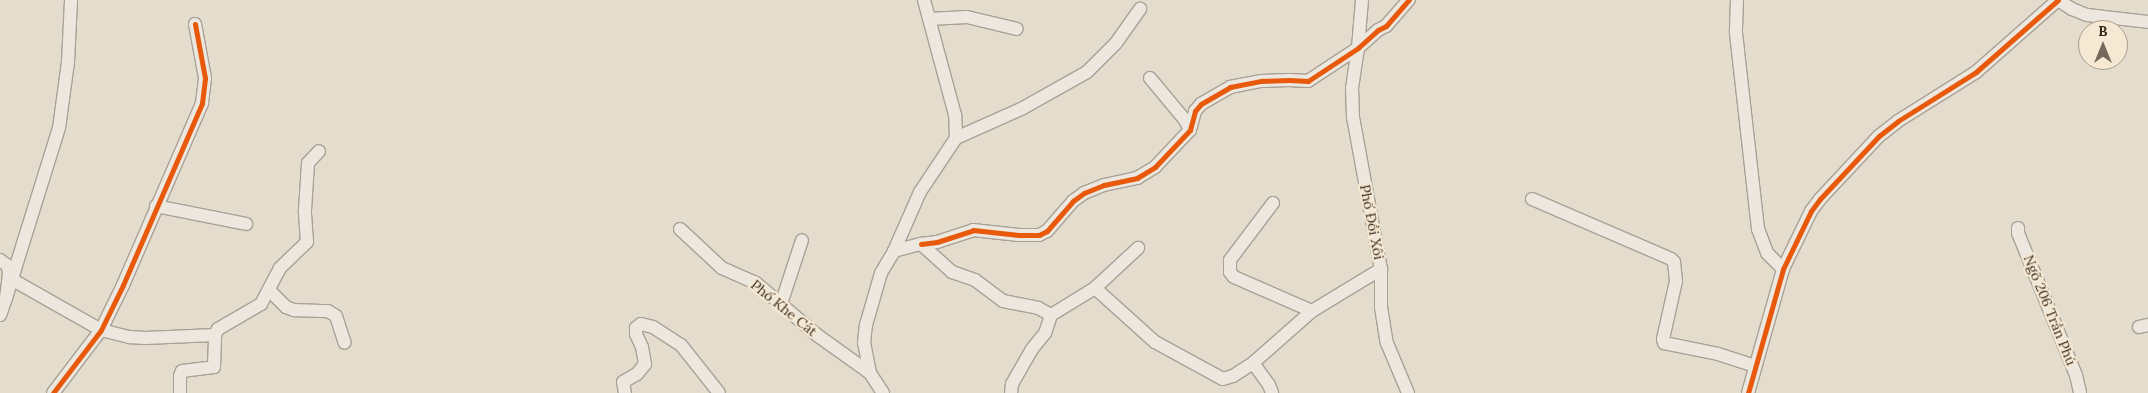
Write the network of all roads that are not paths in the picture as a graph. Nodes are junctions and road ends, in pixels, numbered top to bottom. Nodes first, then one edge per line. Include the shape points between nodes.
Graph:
1 (71, 0) edge
2 (924, 0) edge
3 (1362, 0) edge
4 (1409, 0) edge
5 (1737, 0) edge
6 (2058, 0) edge
7 (1140, 9) dead end
8 (929, 18) junction
9 (2148, 22) edge
10 (195, 24) dead end
11 (1018, 29) dead end
12 (1358, 48) junction
13 (1150, 78) dead end
14 (1190, 130) junction
15 (956, 138) junction
16 (319, 151) dead end
17 (1532, 199) dead end
18 (1273, 204) dead end
19 (156, 206) junction
20 (246, 224) dead end
21 (2018, 228) dead end
22 (680, 230) dead end
23 (802, 240) dead end
24 (921, 244) junction
25 (1138, 248) dead end
26 (894, 251) junction
27 (0, 260) edge
28 (1381, 269) junction
29 (1783, 269) junction
30 (13, 280) junction
31 (1095, 288) junction
32 (270, 290) junction
33 (6, 298) junction
34 (781, 304) junction
35 (1312, 311) junction
36 (1050, 315) junction
37 (0, 316) edge
38 (101, 330) junction
39 (214, 335) junction
40 (345, 343) dead end
41 (864, 343) junction
42 (840, 354) junction
43 (1253, 363) junction
44 (1756, 366) junction
45 (870, 373) junction
46 (53, 393) edge
47 (180, 393) edge
48 (625, 393) edge
49 (719, 393) edge
50 (883, 393) edge
51 (1011, 393) edge
52 (1272, 393) edge
53 (1408, 393) edge
54 (1748, 393) edge
55 (2080, 393) edge

1 - 30 street via 68,62 59,128
2 - 8 street
3 - 12 street, Phố Đồi Xôi
4 - 12 street via 1386,26
5 - 29 street via 1736,33 1758,229 1767,253
6 - 9 street via 2087,15
6 - 29 street via 1976,72 1878,136 1811,211
7 - 15 street via 1116,43 1087,72 1023,108
8 - 11 street via 967,18
8 - 15 street via 955,115
10 - 19 street via 205,78 202,103
12 - 14 street via 1308,81 1261,81 1230,87 1200,104
12 - 28 street, Phố Đồi Xôi via 1352,88 1353,117
13 - 14 street
14 - 24 street via 1155,167 1138,178 1084,192 1047,231 1006,235 973,230
15 - 26 street via 920,192
16 - 32 street via 308,163 306,242 280,268
17 - 44 street via 1674,262 1676,281 1664,343
18 - 35 street via 1230,260 1230,272 1234,277
19 - 20 street
19 - 38 street
21 - 55 street, Ngõ 206 Trần Phú via 2076,375
22 - 34 street, Phố Khe Cát via 722,268 756,283
23 - 34 street
24 - 26 street
24 - 36 street via 952,272 974,280 1003,301 1038,308
25 - 31 street
26 - 41 street via 881,273 874,294
27 - 33 street via 8,266
28 - 35 street
28 - 53 street, Phố Đồi Xôi via 1381,307 1388,343
29 - 44 street
30 - 33 street
30 - 38 street
31 - 36 street
31 - 43 street via 1155,342 1216,376 1223,379 1233,376
32 - 39 street via 261,304 223,326
32 - 40 street via 294,310 328,311 336,316
33 - 37 street
34 - 42 street, Phố Khe Cát
35 - 43 street
36 - 51 street via 1045,333 1012,384
38 - 39 street via 145,338
38 - 46 street
39 - 47 street via 214,367 182,371
41 - 42 street via 855,350
41 - 45 street
42 - 45 street, Phố Khe Cát
43 - 52 street
44 - 54 street
45 - 50 street, Phố Khe Cát
48 - 49 street via 623,382 637,374 645,364 636,328 646,324 681,345

